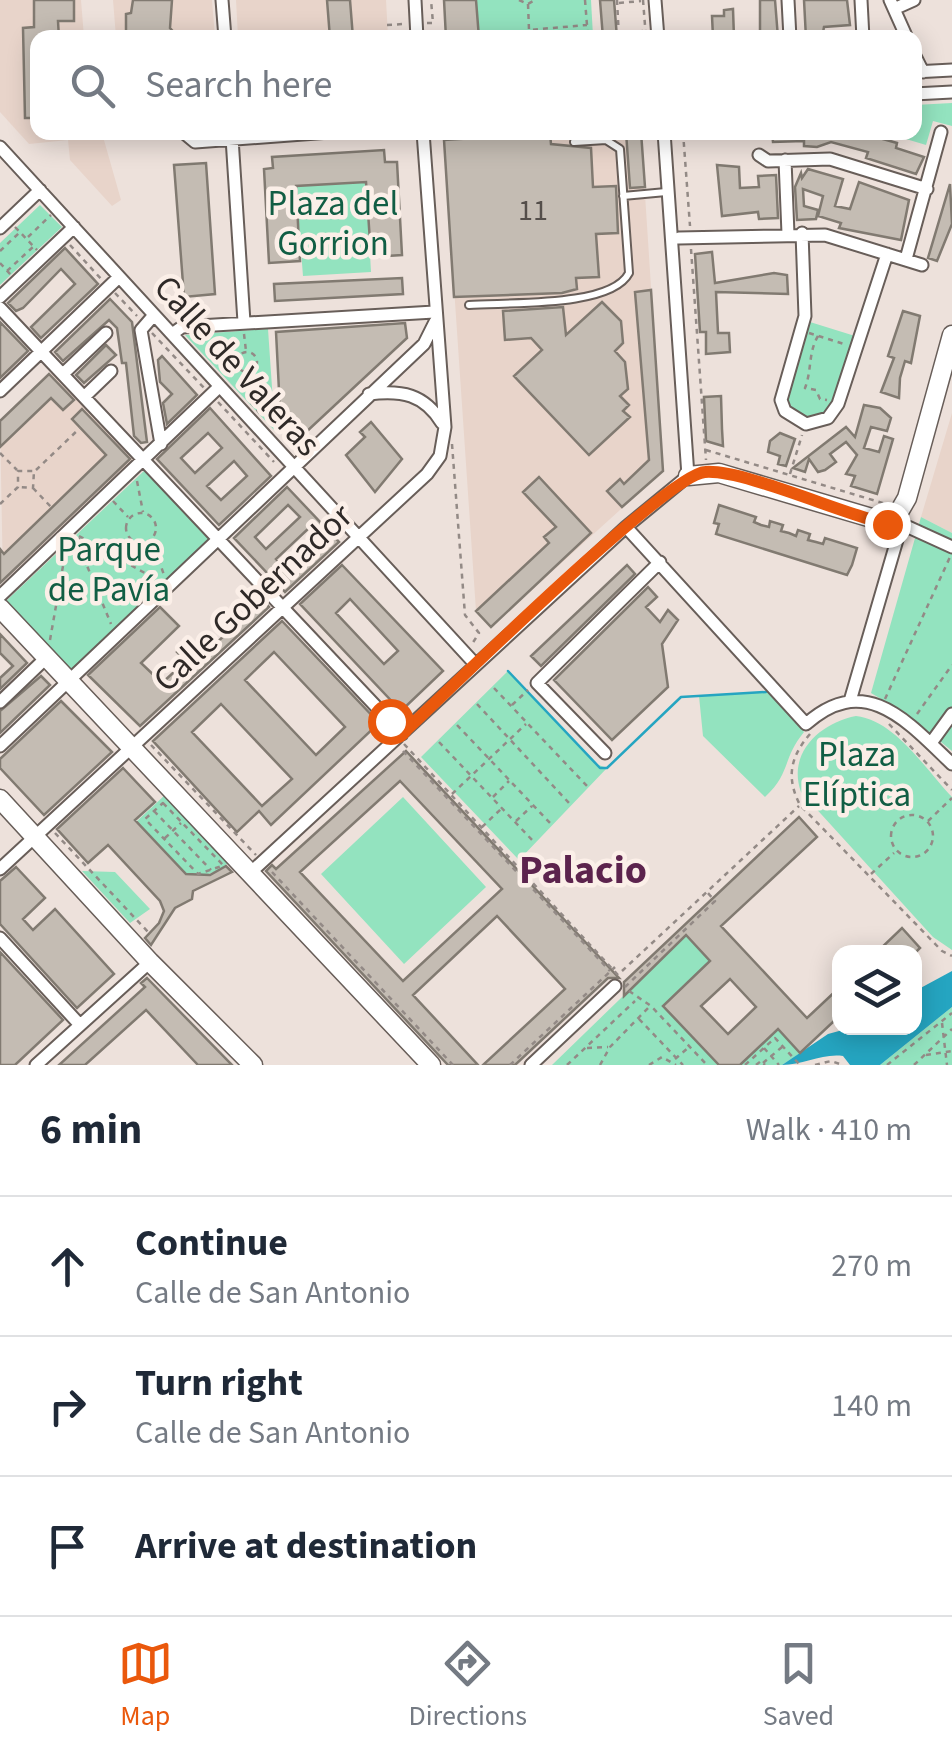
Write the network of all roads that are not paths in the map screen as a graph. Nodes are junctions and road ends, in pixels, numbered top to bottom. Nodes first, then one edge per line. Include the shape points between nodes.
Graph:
1 (222, 0) edge
2 (414, 0) edge
3 (655, 0) edge
4 (788, 0) edge
5 (861, 0) edge
6 (914, 0) edge
7 (892, 4) edge
8 (224, 30) edge
9 (416, 30) edge
10 (652, 30) edge
11 (790, 30) edge
12 (863, 30) edge
13 (903, 30) edge
14 (952, 70) edge
15 (922, 72) edge
16 (952, 92) edge
17 (922, 94) edge
18 (941, 132) dead end
19 (232, 140) edge
20 (424, 140) edge
21 (665, 140) edge
22 (574, 142) dead end
23 (0, 147) edge
24 (759, 155) dead end
25 (784, 160) junction
26 (40, 190) junction
27 (927, 190) junction
28 (668, 192) junction
29 (623, 196) junction
30 (0, 228) edge
31 (74, 228) junction
32 (788, 234) junction
33 (802, 234) junction
34 (678, 239) junction
35 (887, 254) junction
36 (906, 260) junction
37 (922, 265) dead end
38 (120, 277) junction
39 (0, 297) edge
40 (469, 305) dead end
41 (0, 308) edge
42 (435, 317) junction
43 (149, 320) junction
44 (244, 322) junction
45 (106, 333) dead end
46 (172, 334) junction
47 (952, 335) edge
48 (42, 351) junction
49 (111, 371) dead end
50 (63, 374) junction
51 (215, 390) junction
52 (0, 391) edge
53 (369, 394) junction
54 (84, 397) junction
55 (445, 427) junction
56 (160, 444) junction
57 (144, 459) junction
58 (289, 471) junction
59 (697, 474) junction
60 (899, 514) junction
61 (626, 526) junction
62 (218, 538) junction
63 (357, 539) junction
64 (952, 549) edge
65 (660, 562) junction
66 (0, 596) edge
67 (283, 607) junction
68 (0, 608) edge
69 (48, 654) junction
70 (476, 665) junction
71 (69, 680) junction
72 (850, 701) junction
73 (0, 702) edge
74 (952, 714) edge
75 (402, 738) junction
76 (140, 744) junction
77 (931, 744) junction
78 (0, 746) edge
79 (605, 753) dead end
80 (952, 764) edge
81 (0, 799) edge
82 (43, 833) junction
83 (0, 870) edge
84 (249, 874) junction
85 (0, 938) edge
86 (150, 962) junction
87 (619, 981) road end
88 (80, 1025) junction
89 (42, 1063) edge
90 (253, 1065) edge
91 (431, 1065) edge
92 (531, 1065) edge

1 - 8 street
2 - 9 street
3 - 10 street
4 - 11 street
5 - 12 street
6 - 7 street
7 - 13 street
14 - 15 street
16 - 17 street
18 - 27 street
19 - 44 street
20 - 42 street, Calle Gobernador
21 - 28 street
22 - 29 lane via 616,144
23 - 26 street, Calle de Valeras
24 - 25 street
25 - 27 street via 830,158
25 - 32 street
26 - 30 street
26 - 31 street, Calle de Valeras
27 - 36 street
28 - 29 lane
28 - 34 street
29 - 40 lane via 629,274 616,288 602,296
31 - 38 street, Calle de Valeras
31 - 39 street
32 - 33 street
32 - 34 street
33 - 35 street
33 - 35 street via 803,331 781,400 785,411 806,424 828,418 838,404
34 - 59 street
35 - 36 street
36 - 37 street
38 - 43 street, Calle de Valeras
38 - 48 street
41 - 48 street
42 - 44 street
42 - 53 street via 424,344
42 - 55 street, Calle Gobernador
43 - 46 street, Calle de Valeras
43 - 56 street via 142,330
44 - 46 street via 182,327
45 - 50 street
46 - 51 street, Calle de Valeras
47 - 60 main road
48 - 50 street
48 - 52 street
49 - 54 street
50 - 54 street
51 - 56 street
51 - 58 street, Calle de Valeras
53 - 55 street via 416,396
53 - 58 street
54 - 57 street
55 - 63 street, Calle Gobernador via 435,465
56 - 57 street
57 - 62 street
57 - 66 street
58 - 62 street
58 - 63 street, Calle de Valeras
59 - 60 main road via 878,522
59 - 61 street
60 - 64 street
60 - 72 street
61 - 65 street
61 - 70 street
62 - 67 street
62 - 71 street
63 - 67 street, Calle Gobernador
63 - 70 street, Calle de Valeras
65 - 72 street via 806,724 833,704
65 - 79 street via 533,686
67 - 75 street
67 - 76 street, Calle Gobernador
68 - 69 main road
69 - 71 main road
69 - 73 street
70 - 75 street
71 - 76 main road
71 - 78 street
72 - 77 street via 909,725
74 - 77 street
75 - 84 street
76 - 82 street, Calle Gobernador
76 - 84 main road
77 - 80 street
81 - 82 main road
82 - 83 street, Calle Gobernador
82 - 86 main road
84 - 91 main road
85 - 88 street
86 - 88 street
86 - 90 main road
87 - 92 street
88 - 89 street

